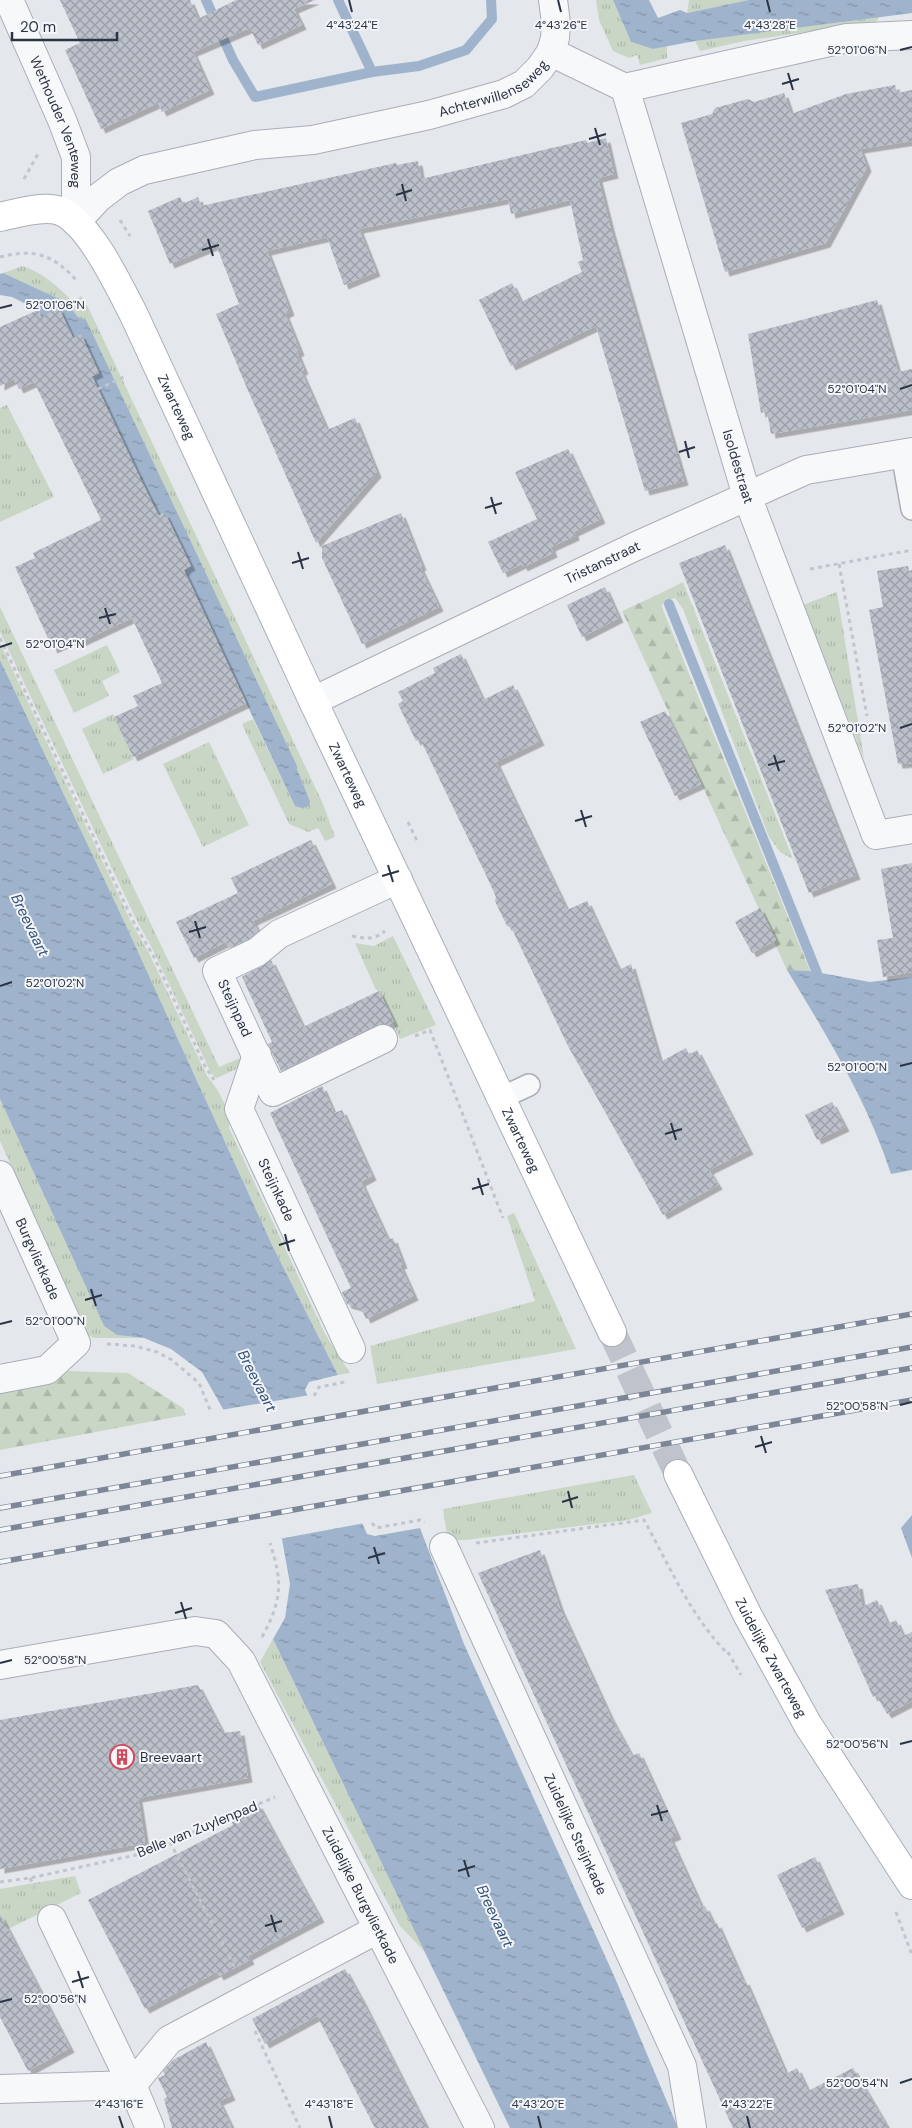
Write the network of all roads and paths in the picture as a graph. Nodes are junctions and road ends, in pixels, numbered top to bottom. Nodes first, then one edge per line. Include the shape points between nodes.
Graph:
1 (9, 0) edge
2 (553, 0) edge
3 (912, 35) edge
4 (551, 52) junction
5 (625, 88) junction
6 (0, 217) edge
7 (76, 222) junction
8 (0, 257) edge
9 (60, 266) dead end
10 (126, 376) dead end
11 (98, 389) dead end
12 (907, 453) edge
13 (747, 496) junction
14 (912, 509) edge
15 (912, 550) edge
16 (838, 564) junction
17 (777, 574) junction
18 (0, 638) edge
19 (313, 701) junction
20 (868, 718) dead end
21 (912, 829) edge
22 (398, 879) junction
23 (383, 1039) joint
24 (257, 1055) junction
25 (528, 1085) dead end
26 (501, 1098) junction
27 (239, 1110) junction
28 (0, 1175) edge
29 (503, 1218) dead end
30 (612, 1332) tunnel mouth
31 (76, 1343) junction
32 (351, 1349) dead end
33 (0, 1379) edge
34 (344, 1382) dead end
35 (314, 1396) dead end
36 (211, 1412) dead end
37 (678, 1474) tunnel mouth
38 (420, 1520) dead end
39 (372, 1523) dead end
40 (270, 1542) dead end
41 (444, 1547) joint
42 (730, 1656) dead end
43 (241, 1661) junction
44 (0, 1665) edge
45 (304, 1786) junction
46 (0, 1882) edge
47 (912, 1884) edge
48 (52, 1919) dead end
49 (378, 1929) junction
50 (132, 2085) junction
51 (0, 2089) edge
52 (150, 2128) edge
53 (480, 2128) edge
54 (692, 2128) edge

1 - 7 street, Wethouder Venteweg via 76,157
2 - 4 street via 556,23
3 - 5 street via 847,38
4 - 5 street, Achterwillenseweg
4 - 7 street, Achterwillenseweg via 524,84 484,101 313,140 255,145 144,170 98,198
5 - 13 street, Isoldestraat
6 - 7 main road via 35,210 60,211
7 - 19 main road, Zwarteweg via 107,264 133,313
8 - 9 path via 24,252 47,258
10 - 11 path
12 - 13 street, Tristanstraat via 806,470
12 - 14 lane, Tristanstraat
13 - 17 street, Isoldestraat
13 - 19 street, Tristanstraat
15 - 16 path
16 - 17 path
16 - 20 path
17 - 21 street, Isoldestraat via 876,835
18 - 27 path via 205,1066
19 - 22 main road, Zwarteweg
22 - 24 street, Steijnpad via 279,934 257,952 217,971
22 - 26 main road, Zwarteweg
23 - 24 street, Steijnpad via 274,1092
23 - 29 path via 401,1042 430,1030
24 - 27 street
25 - 26 lane
26 - 30 main road, Zwarteweg
27 - 32 street, Steijnkade
28 - 31 street, Burgvlietkade
31 - 33 street via 47,1370
31 - 36 path via 135,1346 157,1352 199,1382
34 - 35 path via 319,1387
37 - 47 main road, Zuidelijke Zwarteweg via 748,1616 808,1725
38 - 39 path via 376,1528
40 - 43 path via 280,1584 274,1615 261,1639
41 - 42 path via 644,1520 695,1612 714,1640
41 - 54 street, Zuidelijke Steijnkade via 682,2066
43 - 44 street, Zuidelijke Burgvlietkade via 216,1634 194,1631
43 - 45 street, Zuidelijke Burgvlietkade
45 - 46 path, Belle van Zuylenpad via 145,1853
45 - 49 street, Zuidelijke Burgvlietkade
48 - 50 street
49 - 50 street via 170,2040
49 - 53 street, Zuidelijke Burgvlietkade
50 - 51 street
50 - 52 street

